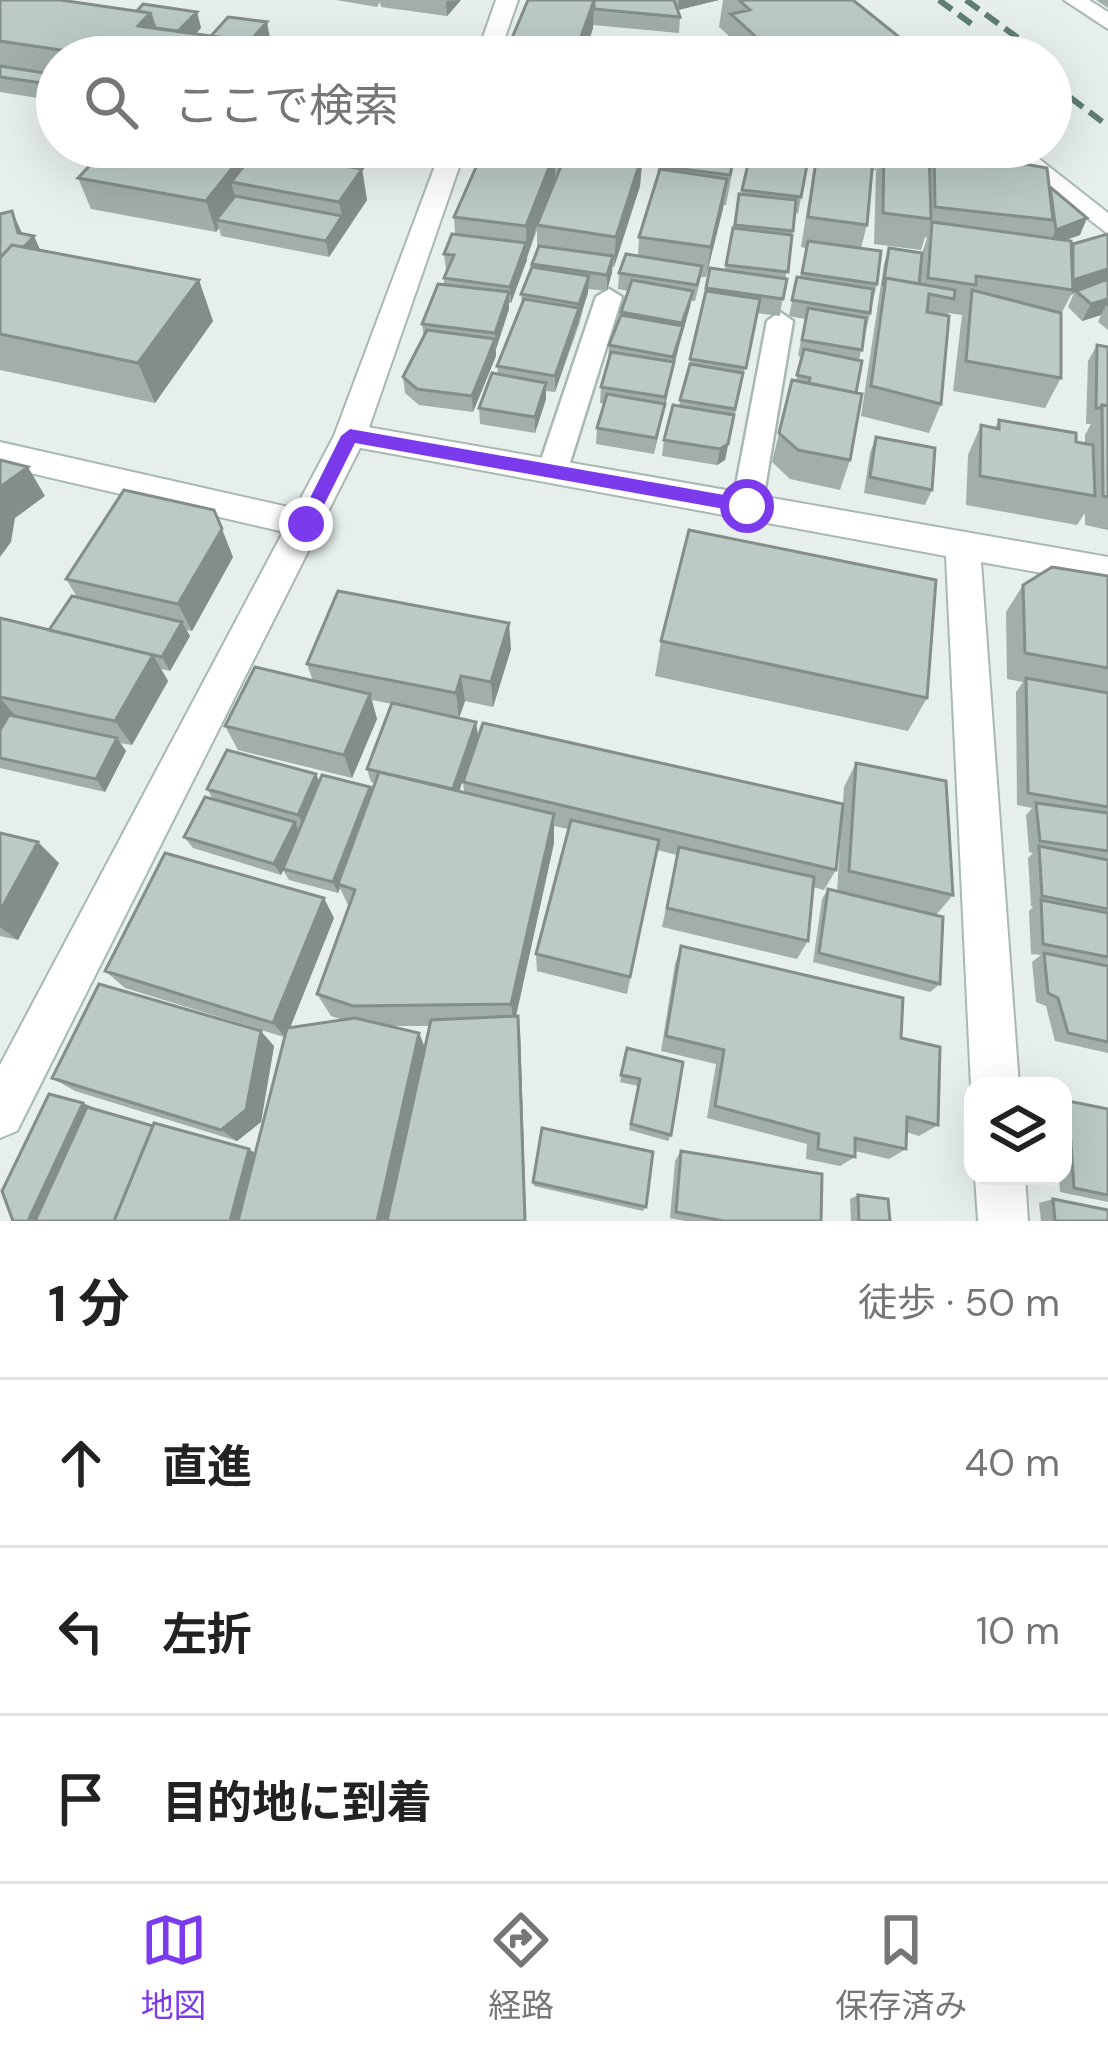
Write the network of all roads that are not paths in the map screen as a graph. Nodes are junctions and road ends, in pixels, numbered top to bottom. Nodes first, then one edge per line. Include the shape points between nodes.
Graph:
1 (508, 0) edge
2 (1075, 0) edge
3 (1108, 22) edge
4 (495, 36) edge
5 (446, 168) edge
6 (936, 168) edge
7 (1035, 168) edge
8 (961, 171) edge
9 (1005, 176) edge
10 (1051, 181) junction
11 (1102, 236) edge
12 (609, 297) edge
13 (780, 321) edge
14 (350, 436) junction
15 (0, 454) edge
16 (552, 472) junction
17 (747, 506) junction
18 (306, 524) junction
19 (963, 544) junction
20 (1108, 571) edge
21 (994, 1077) edge
22 (0, 1114) edge
23 (1001, 1185) edge
24 (1003, 1221) edge

1 - 4 street
2 - 3 street
5 - 14 street
6 - 8 street
7 - 10 street
9 - 10 street
10 - 11 street
12 - 16 lane
13 - 17 lane
14 - 16 street
14 - 18 street
15 - 18 street
16 - 17 street
17 - 19 street
18 - 22 street
19 - 20 street
19 - 21 street
23 - 24 street

